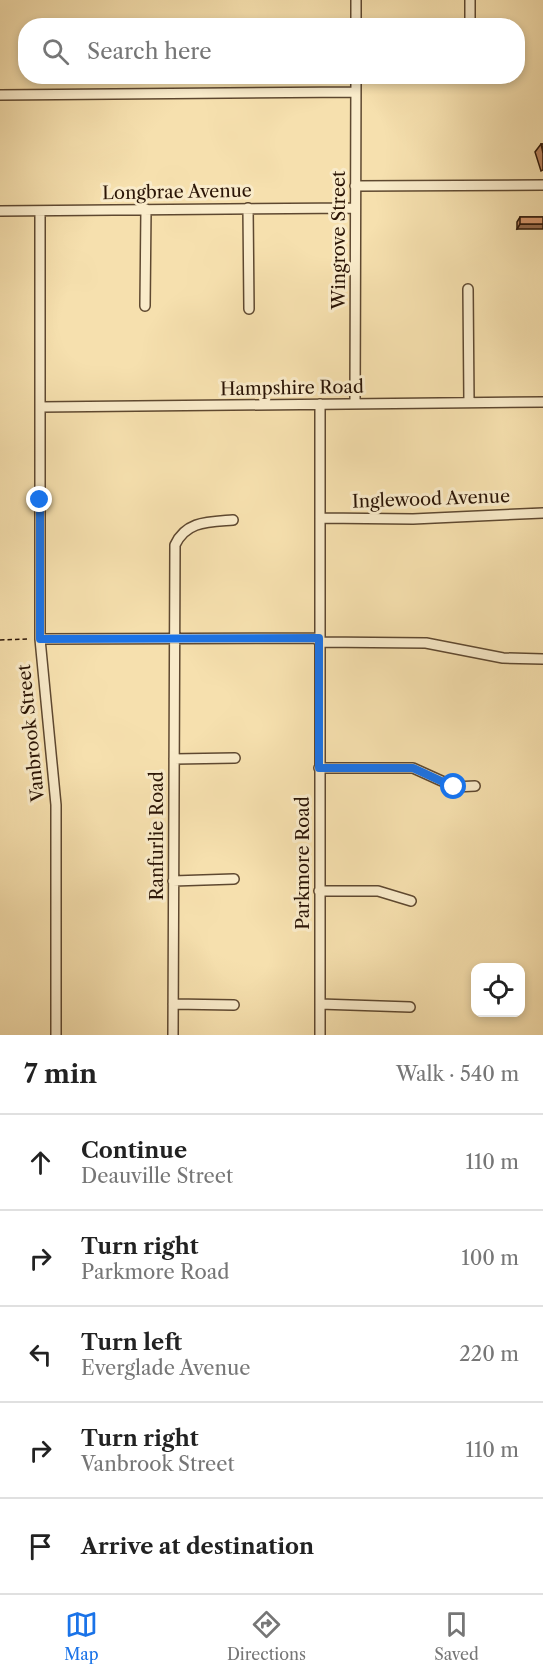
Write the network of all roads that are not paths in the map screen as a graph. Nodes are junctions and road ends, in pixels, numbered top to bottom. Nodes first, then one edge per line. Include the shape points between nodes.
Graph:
1 (356, 0) edge
2 (470, 0) edge
3 (356, 18) edge
4 (470, 18) edge
5 (356, 84) edge
6 (356, 92) junction
7 (0, 95) edge
8 (543, 185) edge
9 (356, 186) junction
10 (248, 208) junction
11 (355, 208) junction
12 (146, 209) junction
13 (0, 211) edge
14 (40, 211) junction
15 (468, 289) dead end
16 (145, 306) dead end
17 (249, 309) dead end
18 (470, 402) junction
19 (543, 402) edge
20 (320, 404) junction
21 (355, 404) junction
22 (40, 406) junction
23 (543, 513) edge
24 (320, 518) junction
25 (232, 520) dead end
26 (173, 638) junction
27 (40, 639) junction
28 (319, 640) junction
29 (543, 659) edge
30 (235, 758) dead end
31 (174, 759) junction
32 (319, 768) junction
33 (475, 786) dead end
34 (234, 879) dead end
35 (174, 881) junction
36 (319, 891) junction
37 (411, 901) dead end
38 (173, 1004) junction
39 (320, 1004) junction
40 (234, 1005) dead end
41 (410, 1007) dead end
42 (56, 1035) edge
43 (173, 1035) edge
44 (320, 1035) edge

1 - 3 street
2 - 4 street
5 - 6 street, Wingrove Street
6 - 7 street
6 - 9 street, Wingrove Street
8 - 9 street
9 - 11 street, Wingrove Street
10 - 11 street, Longbrae Avenue
10 - 12 street, Longbrae Avenue
10 - 17 street
11 - 21 street, Wingrove Street
12 - 14 street, Longbrae Avenue
12 - 16 street
13 - 14 street, Longbrae Avenue
14 - 22 street, Vanbrook Street
15 - 18 street
18 - 19 street, Hampshire Road
18 - 21 street, Hampshire Road
20 - 21 street, Hampshire Road
20 - 22 street, Hampshire Road
20 - 24 street, Parkmore Road
22 - 27 street, Vanbrook Street
23 - 24 street, Inglewood Avenue via 413,519
24 - 28 street, Parkmore Road
25 - 26 street, Ranfurlie Road via 206,522 180,533 175,545
26 - 27 street
26 - 28 street
26 - 31 street, Ranfurlie Road
27 - 42 street, Vanbrook Street via 56,805
28 - 29 street via 426,643 503,658
28 - 32 street, Parkmore Road
30 - 31 street
31 - 35 street, Ranfurlie Road
32 - 33 street via 413,768 454,787
32 - 36 street, Parkmore Road
34 - 35 street
35 - 38 street, Ranfurlie Road
36 - 37 street via 378,891
36 - 39 street, Parkmore Road
38 - 40 street
38 - 43 street, Ranfurlie Road
39 - 41 street
39 - 44 street, Parkmore Road

